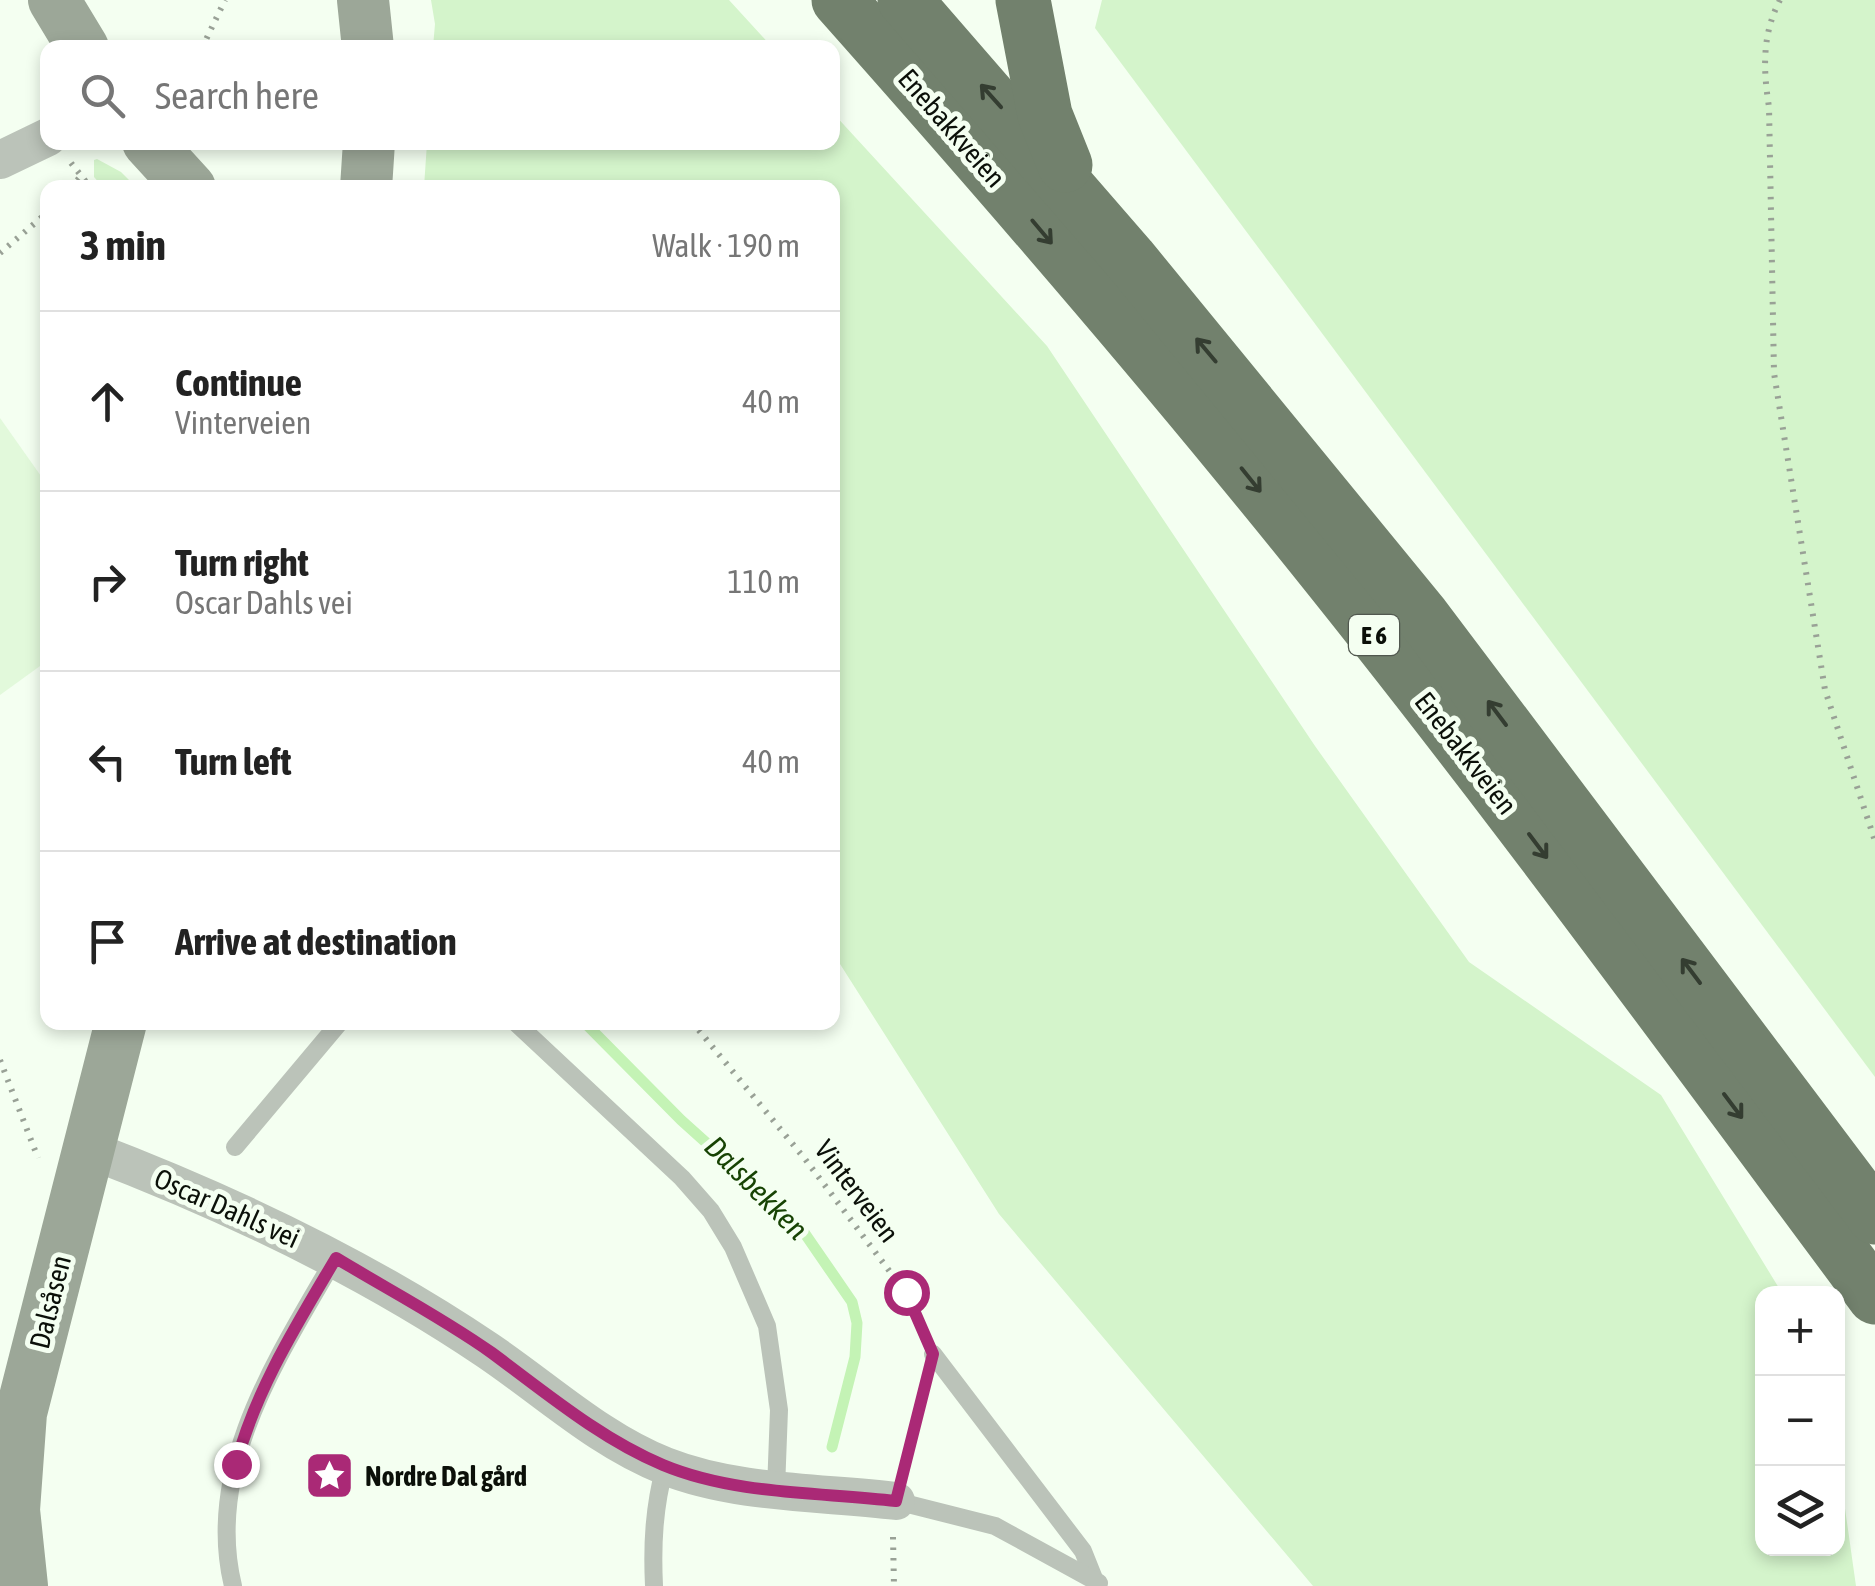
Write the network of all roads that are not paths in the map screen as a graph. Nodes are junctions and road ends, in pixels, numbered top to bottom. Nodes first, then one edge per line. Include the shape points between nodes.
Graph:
1 (54, 0) edge
2 (364, 0) edge
3 (840, 0) edge
4 (906, 0) edge
5 (1023, 0) edge
6 (79, 40) edge
7 (367, 40) edge
8 (48, 150) edge
9 (155, 150) edge
10 (368, 150) edge
11 (0, 160) edge
12 (183, 180) edge
13 (367, 180) edge
14 (1077, 196) junction
15 (118, 1030) edge
16 (333, 1030) edge
17 (524, 1030) edge
18 (235, 1147) dead end
19 (66, 1159) junction
20 (1875, 1217) edge
21 (336, 1258) junction
22 (1875, 1297) edge
23 (933, 1354) road end
24 (665, 1466) junction
25 (776, 1489) junction
26 (896, 1501) joint
27 (1099, 1584) edge
28 (22, 1586) edge
29 (233, 1586) edge
30 (654, 1586) edge

1 - 6 street
2 - 7 street
3 -> 22 highway, Enebakkveien / E 6 via 1238,463 1515,816
14 -> 4 highway, Enebakkveien / E 6
5 - 14 highway, E 6 via 1045,115
8 - 11 street
9 - 12 street
10 - 13 street
20 -> 14 highway, Enebakkveien / E 6 via 1424,617
15 - 19 street, Dalsåsen
16 - 18 lane
17 - 25 lane via 682,1178 732,1247 766,1326 778,1410
19 - 21 street, Oscar Dahls vei via 228,1207
19 - 28 street, Dalsåsen via 21,1413 14,1510
21 - 24 street, Oscar Dahls vei
21 - 29 lane via 245,1430 225,1526
23 - 27 lane via 1083,1550
24 - 25 street, Oscar Dahls vei
24 - 30 lane via 652,1538
25 - 26 street, Oscar Dahls vei
26 - 27 lane, Oscar Dahls vei via 995,1526

